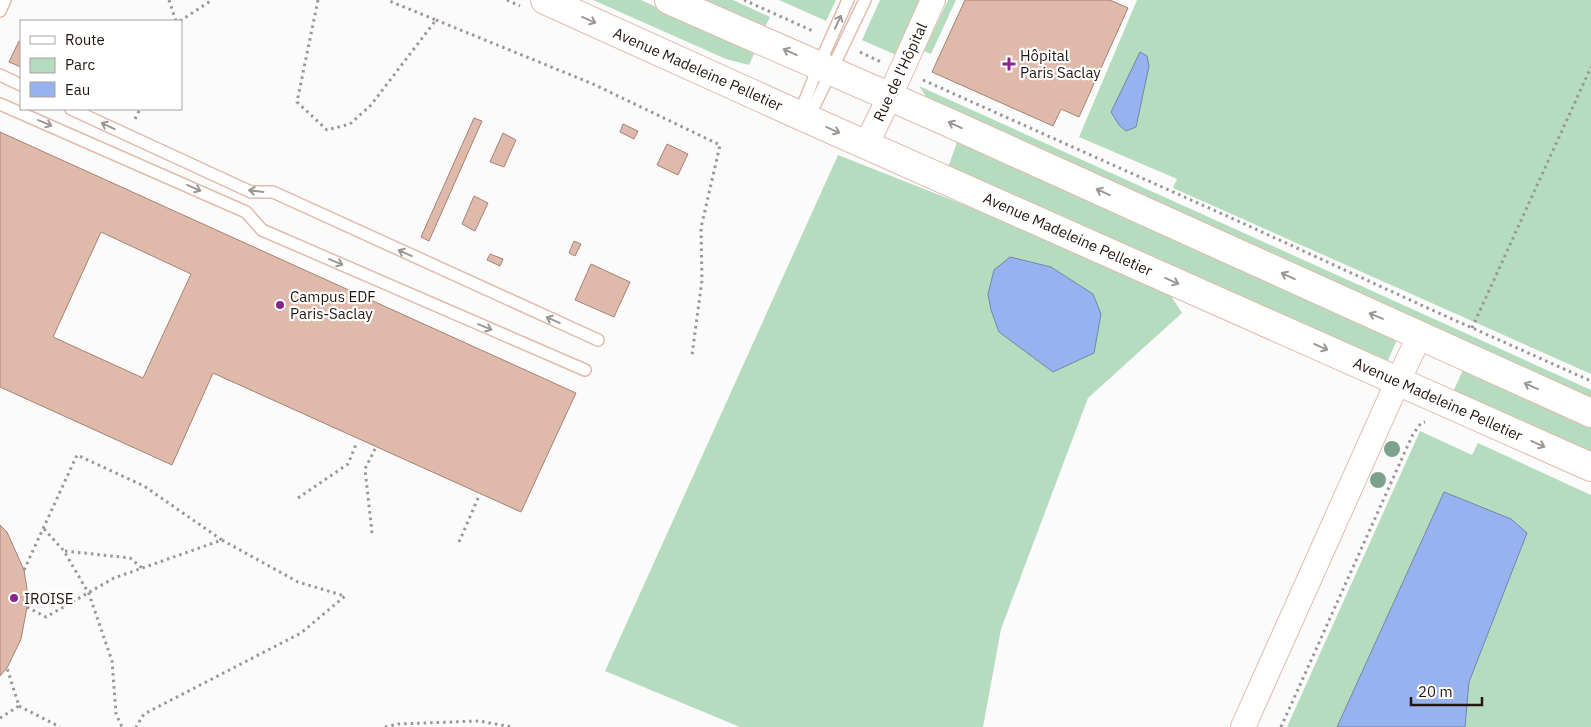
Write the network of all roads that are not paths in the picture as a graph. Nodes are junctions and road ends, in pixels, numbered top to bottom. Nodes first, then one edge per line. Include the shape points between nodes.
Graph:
1 (5, 0) edge
2 (545, 0) edge
3 (669, 0) edge
4 (848, 0) edge
5 (864, 0) edge
6 (933, 0) edge
7 (0, 11) edge
8 (825, 68) junction
9 (0, 75) edge
10 (20, 85) edge
11 (890, 96) junction
12 (0, 104) edge
13 (74, 110) edge
14 (804, 117) junction
15 (866, 145) junction
16 (1420, 335) junction
17 (598, 340) dead end
18 (585, 370) dead end
19 (1398, 381) junction
20 (1591, 413) edge
21 (1591, 467) edge
22 (1243, 727) edge

1 - 7 lane
2 -> 14 street, Avenue Madeleine Pelletier
8 -> 3 street
8 -> 4 lane via 830,40
5 - 8 lane via 843,45
6 - 11 street, Rue de l'Hôpital
8 - 11 street
8 - 14 lane
9 - 10 lane
11 - 15 street, Rue de l'Hôpital
16 -> 11 street
12 -> 18 lane via 246,212 262,230
17 -> 13 lane via 273,192 251,192
14 -> 15 street, Avenue Madeleine Pelletier
15 -> 19 street, Avenue Madeleine Pelletier
16 - 19 street
20 -> 16 street
19 -> 21 street, Avenue Madeleine Pelletier
19 - 22 street

